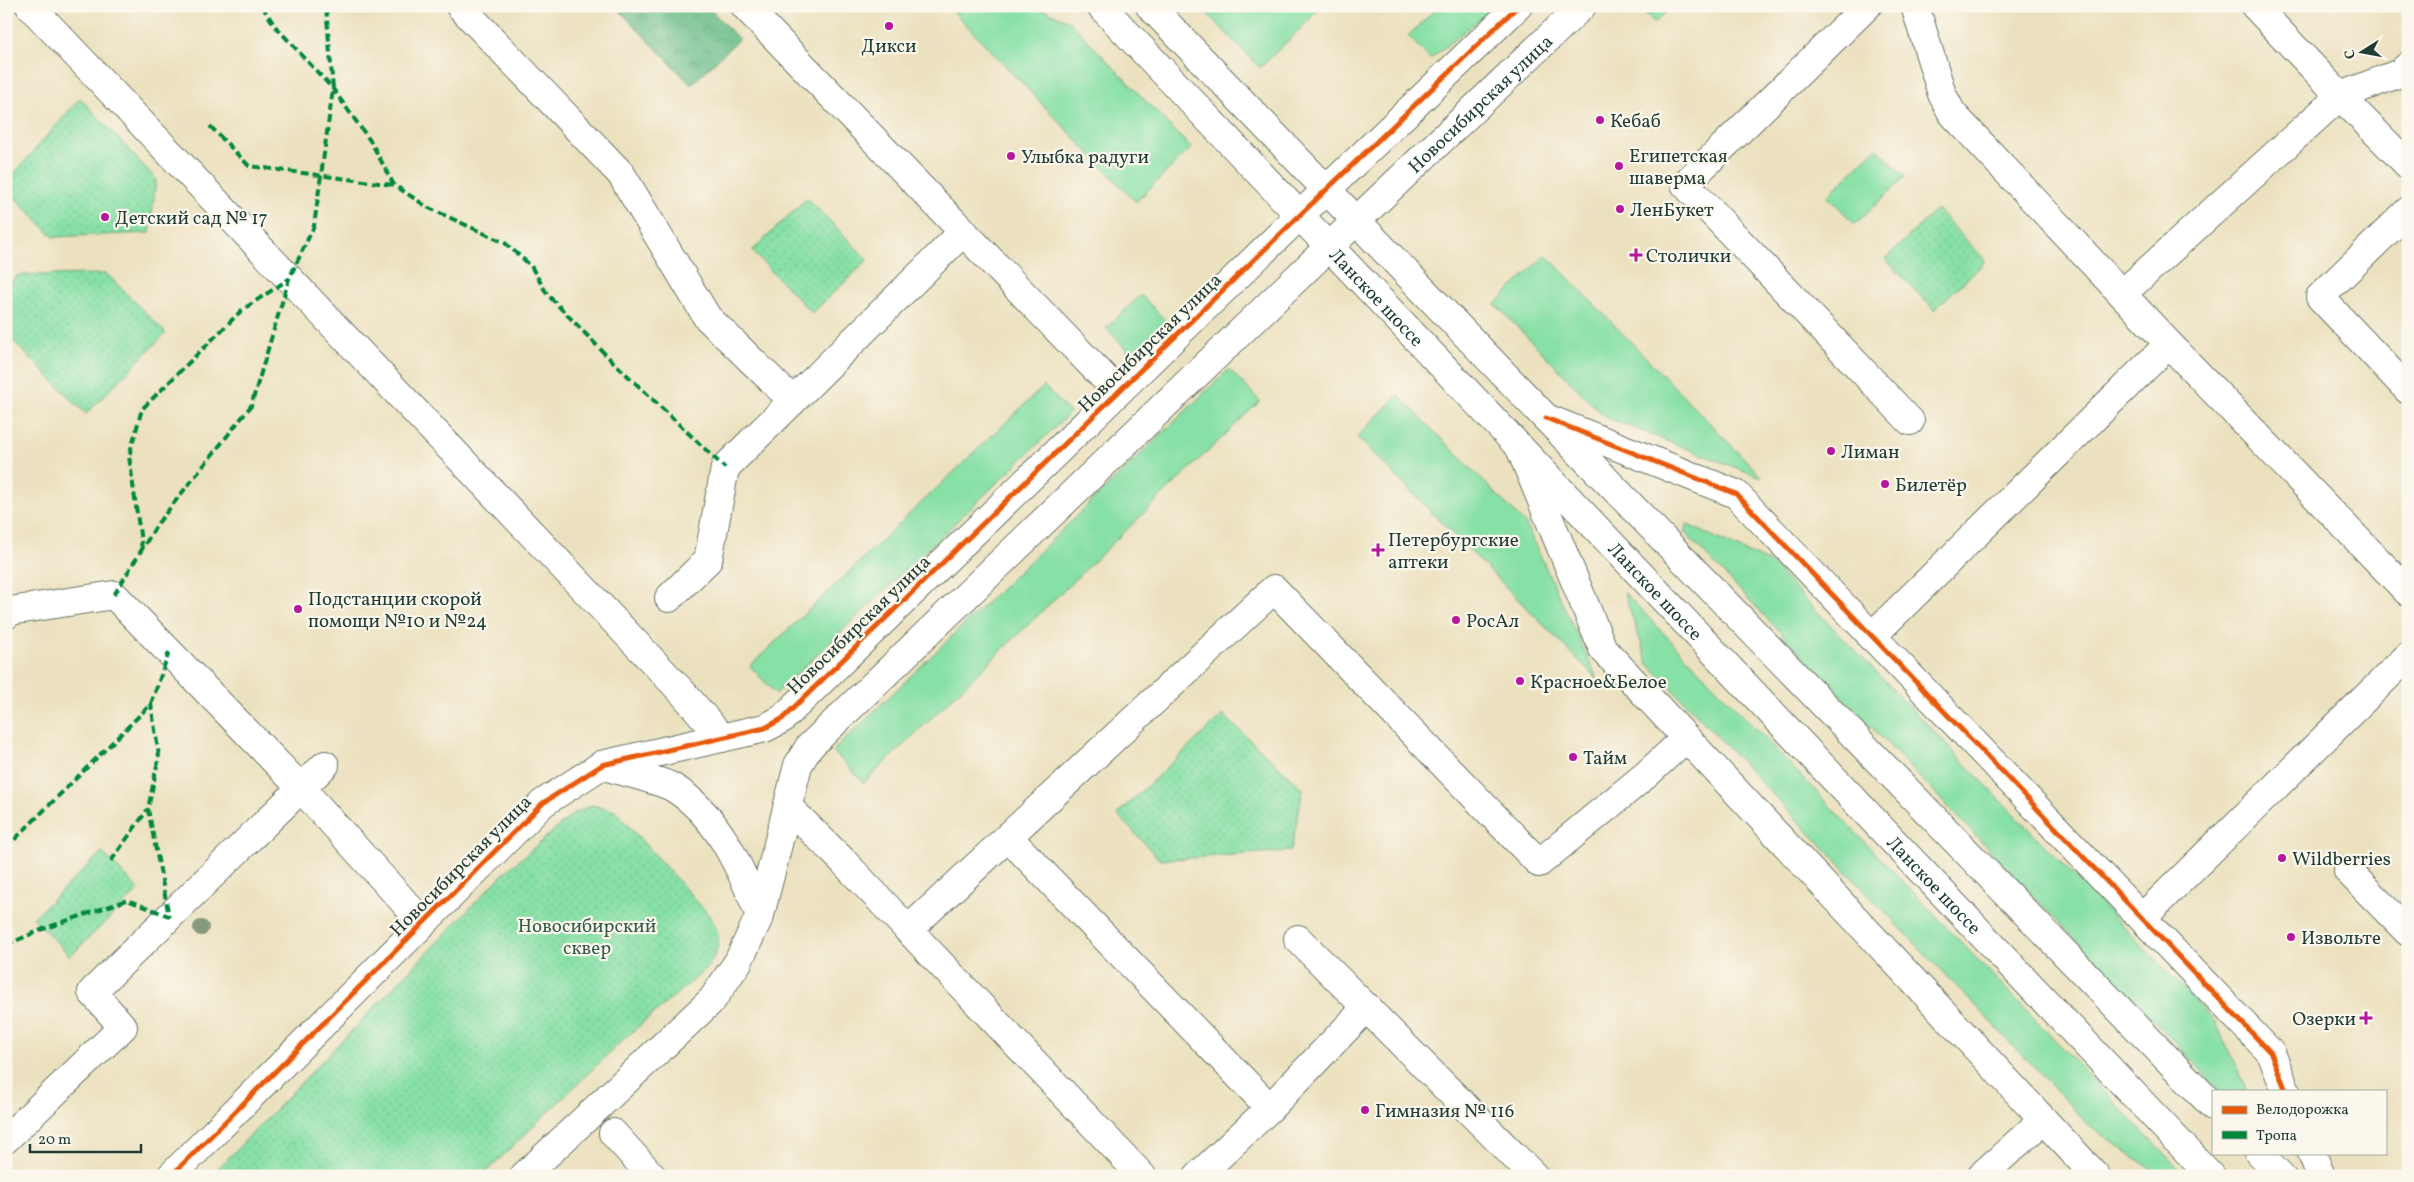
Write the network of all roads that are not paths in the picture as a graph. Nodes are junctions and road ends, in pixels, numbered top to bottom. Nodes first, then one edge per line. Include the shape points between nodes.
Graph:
1 (30, 6) edge
2 (460, 6) edge
3 (745, 6) edge
4 (1101, 6) edge
5 (1150, 6) edge
6 (1518, 6) edge
7 (1582, 6) edge
8 (1867, 6) edge
9 (2254, 6) edge
10 (1920, 7) edge
11 (2408, 66) edge
12 (2340, 96) junction
13 (2408, 165) edge
14 (1326, 190) junction
15 (2408, 211) edge
16 (1299, 216) junction
17 (1356, 220) junction
18 (963, 232) junction
19 (1328, 247) junction
20 (2122, 294) junction
21 (2168, 344) junction
22 (2408, 390) edge
23 (1118, 392) junction
24 (793, 401) junction
25 (1546, 418) junction
26 (1910, 420) dead end
27 (1520, 446) junction
28 (2408, 592) edge
29 (669, 598) dead end
30 (8, 611) edge
31 (1871, 637) junction
32 (2408, 656) edge
33 (722, 738) junction
34 (1686, 738) junction
35 (325, 765) dead end
36 (602, 766) junction
37 (301, 788) junction
38 (788, 806) junction
39 (1008, 837) junction
40 (2348, 871) dead end
41 (760, 914) junction
42 (2142, 918) junction
43 (423, 923) junction
44 (908, 930) junction
45 (2408, 932) edge
46 (1298, 939) dead end
47 (1367, 1007) junction
48 (2286, 1090) edge
49 (2212, 1105) edge
50 (1270, 1108) junction
51 (2042, 1120) junction
52 (613, 1133) dead end
53 (6, 1139) edge
54 (2260, 1154) edge
55 (2312, 1154) edge
56 (172, 1176) edge
57 (524, 1176) edge
58 (652, 1176) edge
59 (1142, 1176) edge
60 (1198, 1176) edge
61 (1534, 1176) edge
62 (1981, 1176) edge
63 (2096, 1176) edge
64 (2211, 1176) edge
65 (2281, 1176) edge
66 (2321, 1176) edge

1 - 33 street via 683,693
2 - 24 street via 621,174 707,317
3 - 18 street
4 - 16 street, Ланское шоссе
5 - 14 street, Ланское шоссе
6 - 14 street, Новосибирская улица
7 - 17 street, Новосибирская улица
8 - 26 street via 1685,184
9 - 12 street
10 - 20 street via 1942,94 1952,113
11 - 12 street via 2400,73
12 - 13 street
12 - 20 street
14 - 16 street, Новосибирская улица
14 - 17 street, Ланское шоссе
15 - 22 street via 2320,298
16 - 19 street, Ланское шоссе
16 - 23 street, Новосибирская улица
17 - 19 street, Новосибирская улица
17 - 25 street, Ланское шоссе
18 - 23 street
18 - 24 street
19 - 27 street, Ланское шоссе
19 - 38 street, Новосибирская улица via 809,747 798,765
20 - 21 street
21 - 28 street
21 - 31 street
23 - 33 street, Новосибирская улица via 782,719 765,728
24 - 29 street via 726,468 708,560
25 - 31 street via 1736,494
25 - 49 street, Ланское шоссе
27 - 34 street via 1603,649
27 - 64 street, Ланское шоссе
30 - 37 street via 114,596
31 - 42 street
32 - 42 street
33 - 36 street, Новосибирская улица
34 - 39 street via 1539,863 1274,588
34 - 51 street
35 - 37 street
36 - 41 street via 671,787 701,812 732,852
36 - 43 street, Новосибирская улица via 543,802
37 - 43 street
37 - 53 street via 92,992 124,1027
38 - 41 street, Новосибирская улица
38 - 44 street
39 - 44 street
39 - 50 street
40 - 45 street
41 - 57 street, Новосибирская улица via 738,962 712,1000
42 - 48 street via 2271,1053
43 - 56 street, Новосибирская улица
44 - 59 street
46 - 47 street
47 - 50 street
47 - 61 street
50 - 60 street
51 - 62 street
51 - 63 street
52 - 58 street
54 - 65 street
55 - 66 street

